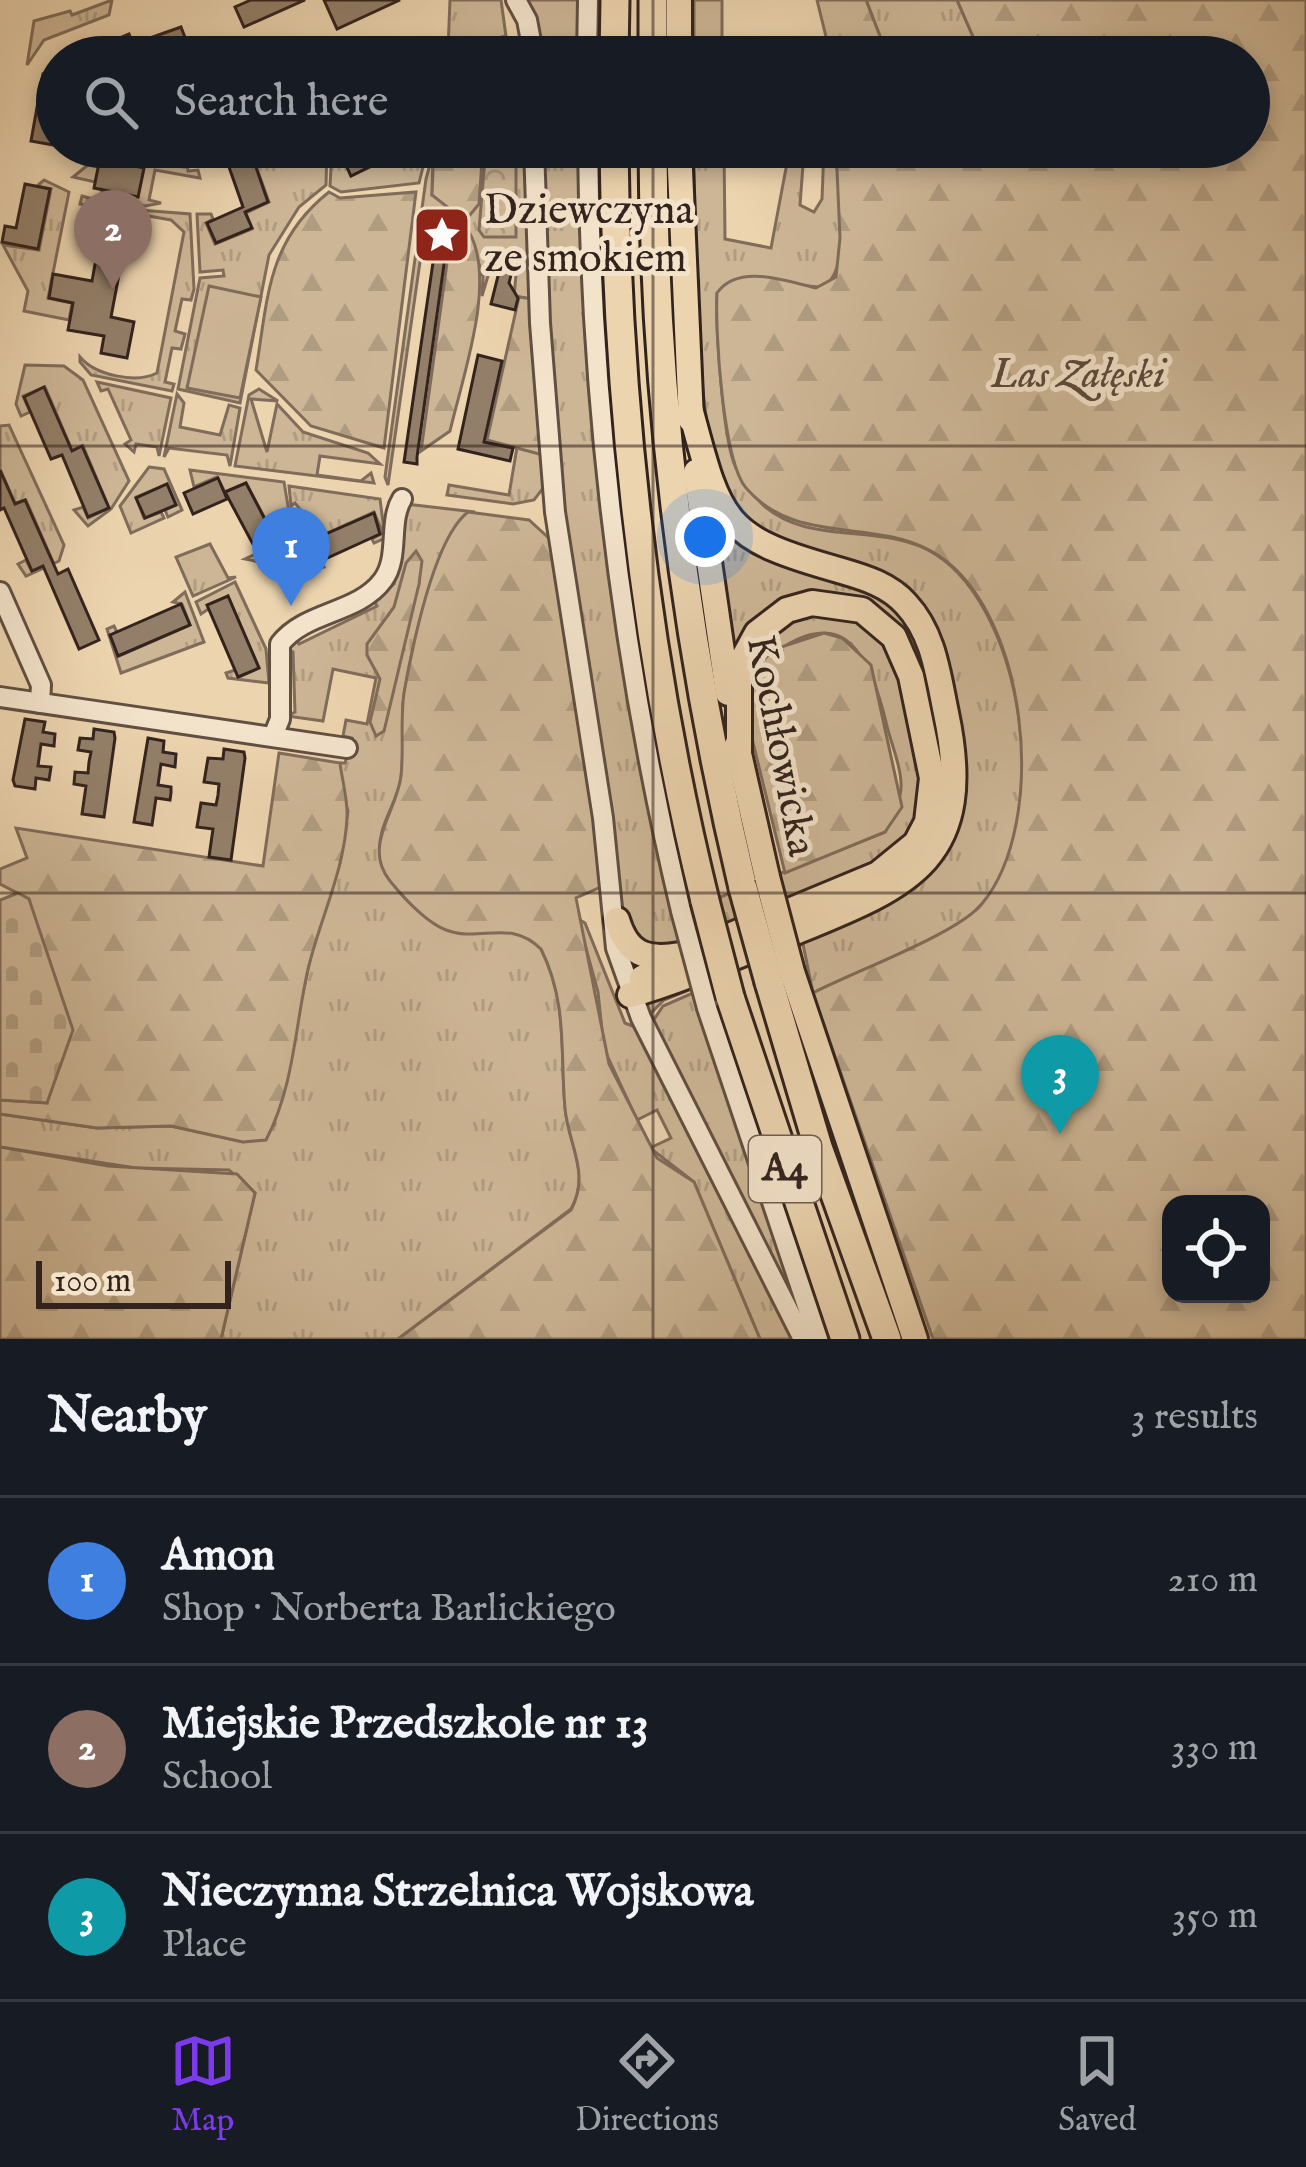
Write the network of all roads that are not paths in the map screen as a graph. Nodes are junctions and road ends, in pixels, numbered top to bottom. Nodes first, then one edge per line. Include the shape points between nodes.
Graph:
1 (516, 0) edge
2 (588, 0) edge
3 (615, 0) edge
4 (653, 0) edge
5 (680, 0) edge
6 (530, 36) edge
7 (587, 36) edge
8 (614, 36) edge
9 (653, 36) edge
10 (679, 36) edge
11 (535, 168) edge
12 (589, 168) edge
13 (614, 168) edge
14 (653, 168) edge
15 (680, 168) edge
16 (690, 408) junction
17 (402, 499) dead end
18 (0, 592) edge
19 (0, 697) edge
20 (40, 703) junction
21 (274, 734) junction
22 (347, 748) dead end
23 (740, 756) junction
24 (755, 882) junction
25 (693, 906) junction
26 (617, 920) junction
27 (688, 953) junction
28 (780, 977) junction
29 (630, 994) junction
30 (719, 1002) junction
31 (803, 1339) edge
32 (818, 1339) edge
33 (845, 1339) edge
34 (887, 1339) edge
35 (914, 1339) edge

1 - 6 street
2 - 7 street
3 - 8 highway
4 - 9 highway
5 - 10 main road
11 - 26 street via 555,512
12 - 25 street via 614,559 644,743
13 - 25 highway, A4 via 636,528
14 - 24 highway, A4 via 676,532 698,675
15 - 16 main road, Kochłowicka
16 - 23 main road, Kochłowicka
16 - 29 main road via 713,494 739,530 775,552 885,586 917,617 933,653 955,792 932,854 893,888
17 - 21 street via 380,584 280,644
18 - 20 street
19 - 20 street
20 - 21 street
21 - 22 street
23 - 24 main road, Kochłowicka
23 - 27 main road via 738,678 746,646 787,610 842,604 878,621 903,654 932,802 916,843 878,874
24 - 28 highway, A4, bridge
25 - 30 highway, A4, bridge
26 - 27 main road via 628,947 643,957
26 - 29 street
27 - 29 main road
28 - 34 highway, A4 via 818,1147
28 - 35 main road
29 - 31 street
30 - 32 street
30 - 33 highway, A4

